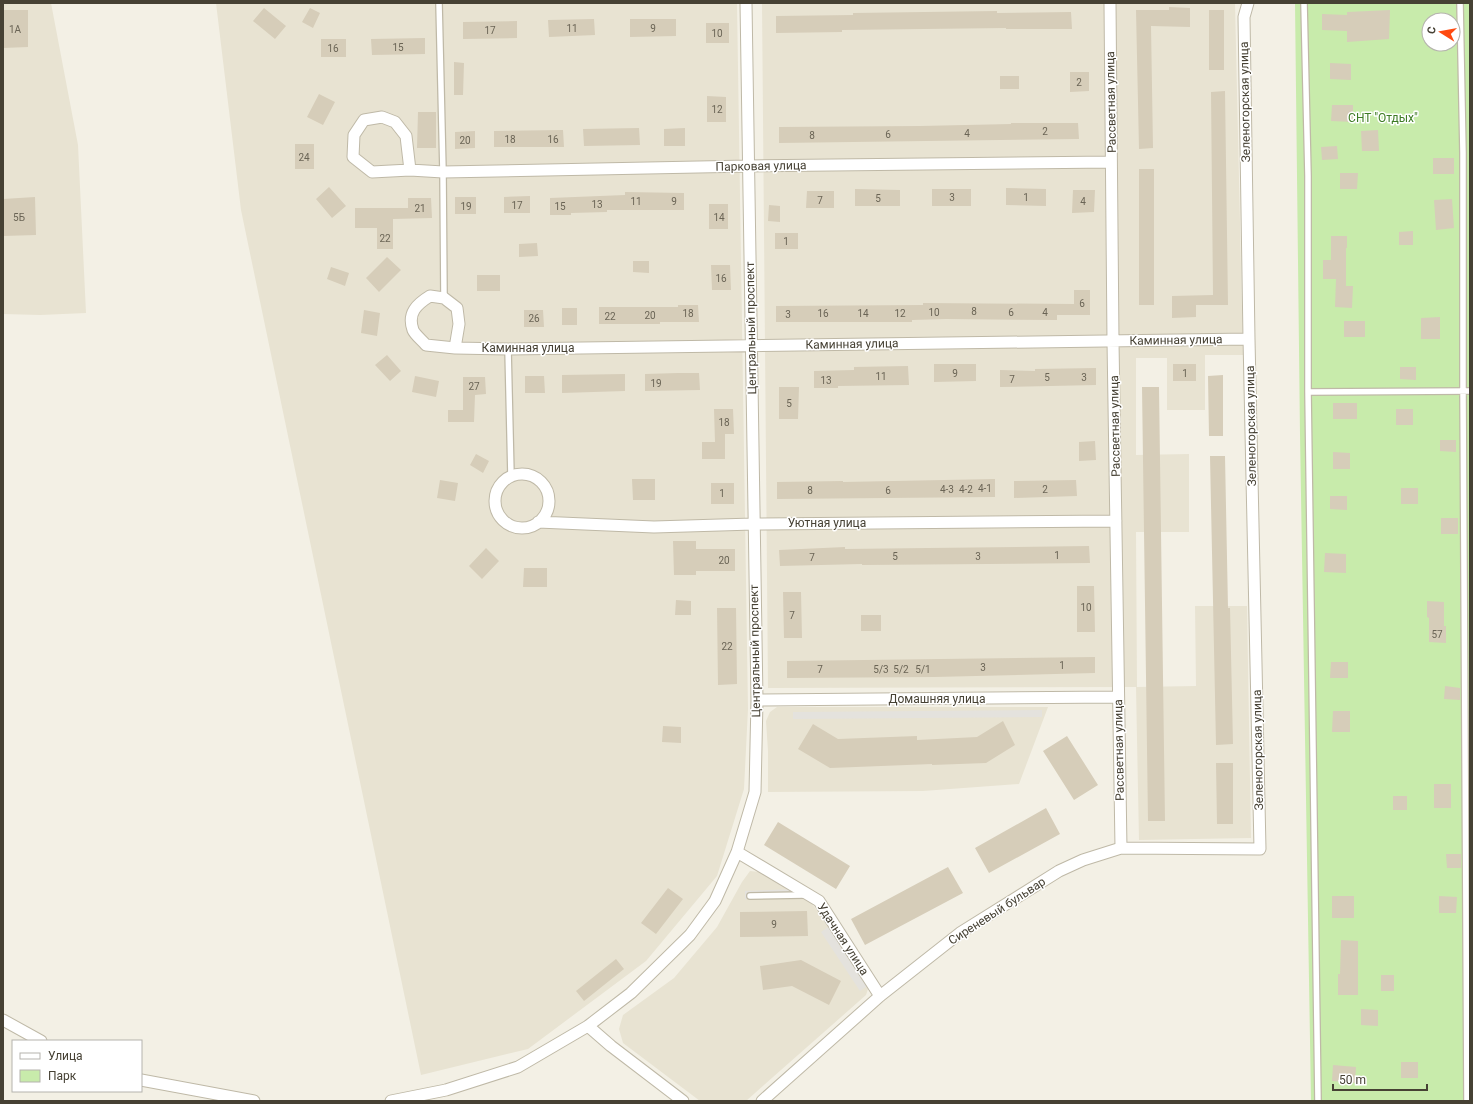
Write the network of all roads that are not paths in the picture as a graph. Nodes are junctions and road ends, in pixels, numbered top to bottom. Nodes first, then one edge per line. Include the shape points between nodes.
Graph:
1 (439, 3) edge
2 (746, 3) edge
3 (1110, 3) edge
4 (1248, 3) edge
5 (1304, 3) edge
6 (1460, 3) edge
7 (1111, 162) junction
8 (749, 166) junction
9 (410, 170) junction
10 (443, 172) junction
11 (444, 298) junction
12 (1249, 339) junction
13 (1113, 341) junction
14 (751, 345) junction
15 (456, 348) junction
16 (508, 349) junction
17 (1463, 391) junction
18 (1470, 391) edge
19 (1308, 392) junction
20 (511, 476) junction
21 (1116, 521) junction
22 (538, 522) junction
23 (753, 524) junction
24 (1118, 697) junction
25 (757, 700) junction
26 (1121, 848) junction
27 (1260, 849) joint
28 (737, 852) junction
29 (810, 895) junction
30 (750, 896) dead end
31 (880, 996) junction
32 (3, 1020) edge
33 (588, 1026) junction
34 (39, 1040) edge
35 (142, 1080) edge
36 (447, 1096) edge
37 (254, 1101) edge
38 (391, 1101) edge
39 (683, 1101) edge
40 (762, 1101) edge
41 (1318, 1101) edge
42 (1468, 1101) edge

1 - 10 lane
2 - 8 street, Центральный проспект
3 - 7 street, Рассветная улица
4 - 12 street, Зеленогорская улица via 1244,17
5 - 19 lane via 1308,176
6 - 17 lane
7 - 8 street, Парковая улица
7 - 13 street, Рассветная улица
8 - 10 street, Парковая улица
8 - 14 street, Центральный проспект
9 - 9 street, Парковая улица via 372,172 353,156 354,135 364,120 382,117 395,122 406,136
9 - 10 street, Парковая улица
10 - 11 lane
11 - 15 street via 457,308 459,324
11 - 15 street, Каминная улица via 430,296 417,304 412,316 414,331 426,345
12 - 13 street, Каминная улица
12 - 27 street, Зеленогорская улица
13 - 14 street, Каминная улица
13 - 21 street, Рассветная улица
14 - 16 street, Каминная улица
14 - 23 street, Центральный проспект
15 - 16 street, Каминная улица
16 - 20 lane
17 - 18 lane
17 - 19 lane
17 - 42 lane
19 - 41 lane
20 - 22 street via 526,474 534,477 545,488 549,502 544,517
20 - 22 street via 496,492 494,500 498,515 503,521 517,528
21 - 23 street, Уютная улица
21 - 24 street, Рассветная улица
22 - 23 street, Уютная улица via 654,527
23 - 25 street, Центральный проспект
24 - 25 street, Домашняя улица
24 - 26 street, Рассветная улица
25 - 28 street, Центральный проспект via 755,792
26 - 27 street, Сиреневый бульвар
26 - 31 street, Сиреневый бульвар via 1059,871 960,932
28 - 29 street, Удачная улица
28 - 33 street, Центральный проспект via 715,901 690,935 631,993
29 - 30 lane
29 - 31 street, Удачная улица via 819,901
31 - 40 street, Сиреневый бульвар
32 - 34 street
33 - 36 street, Центральный проспект via 518,1067
33 - 39 street
35 - 37 street
36 - 38 street, Центральный проспект

